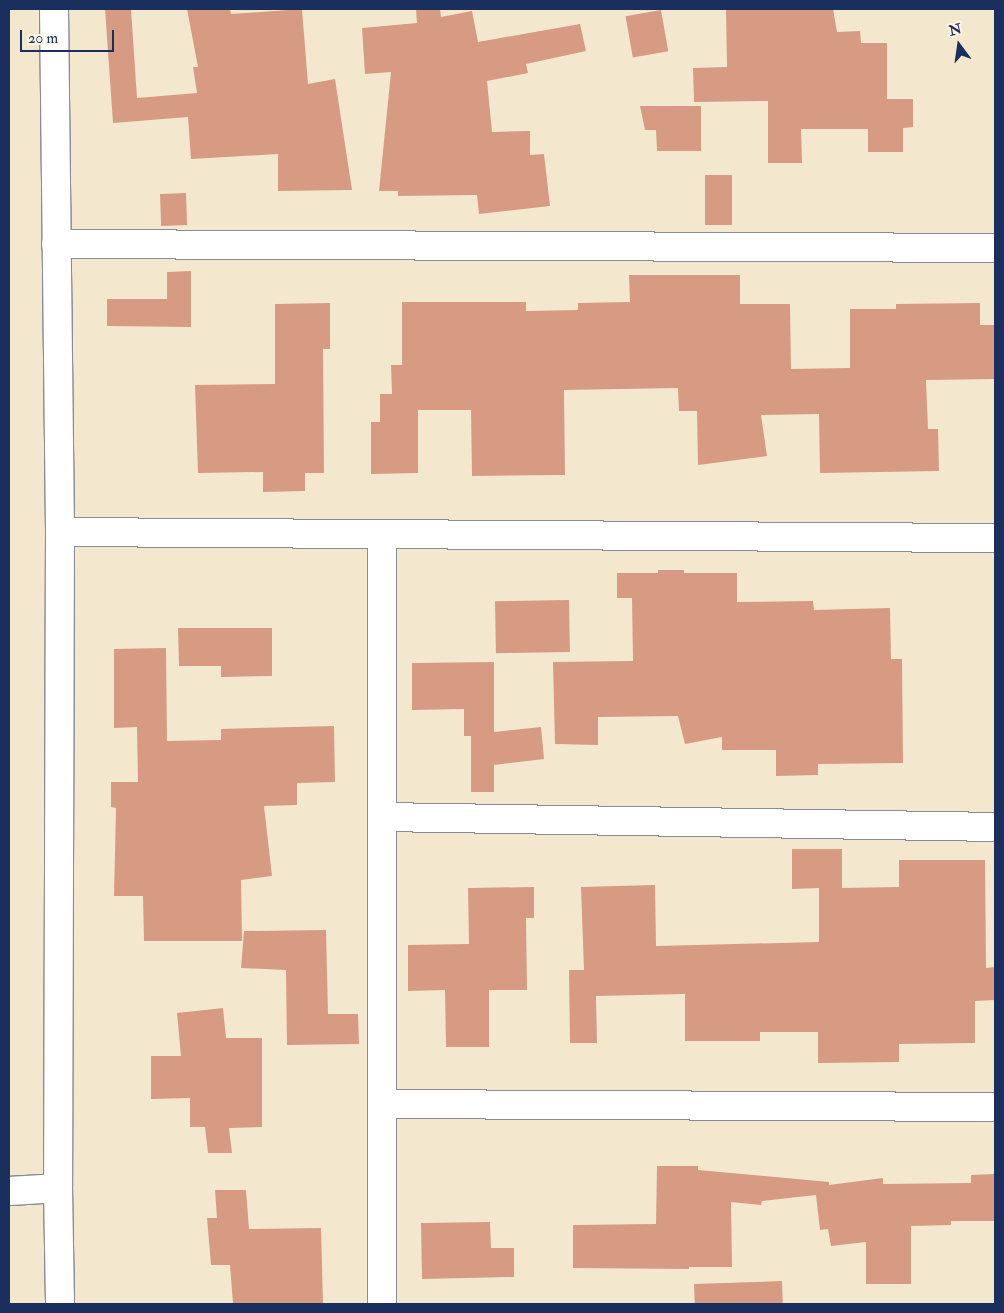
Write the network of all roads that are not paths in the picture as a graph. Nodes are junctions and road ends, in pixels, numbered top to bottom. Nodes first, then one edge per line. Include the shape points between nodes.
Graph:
1 (54, 9) edge
2 (56, 244) junction
3 (995, 248) edge
4 (60, 532) junction
5 (382, 535) junction
6 (995, 538) edge
7 (382, 817) junction
8 (995, 827) edge
9 (382, 1104) junction
10 (995, 1107) edge
11 (58, 1188) junction
12 (9, 1191) edge
13 (60, 1304) edge
14 (382, 1304) edge

1 - 2 street
2 - 3 street
2 - 4 street
4 - 5 street
4 - 11 street
5 - 6 street
5 - 7 street
7 - 8 street
7 - 9 street
9 - 10 street
9 - 14 street
11 - 12 street
11 - 13 street

